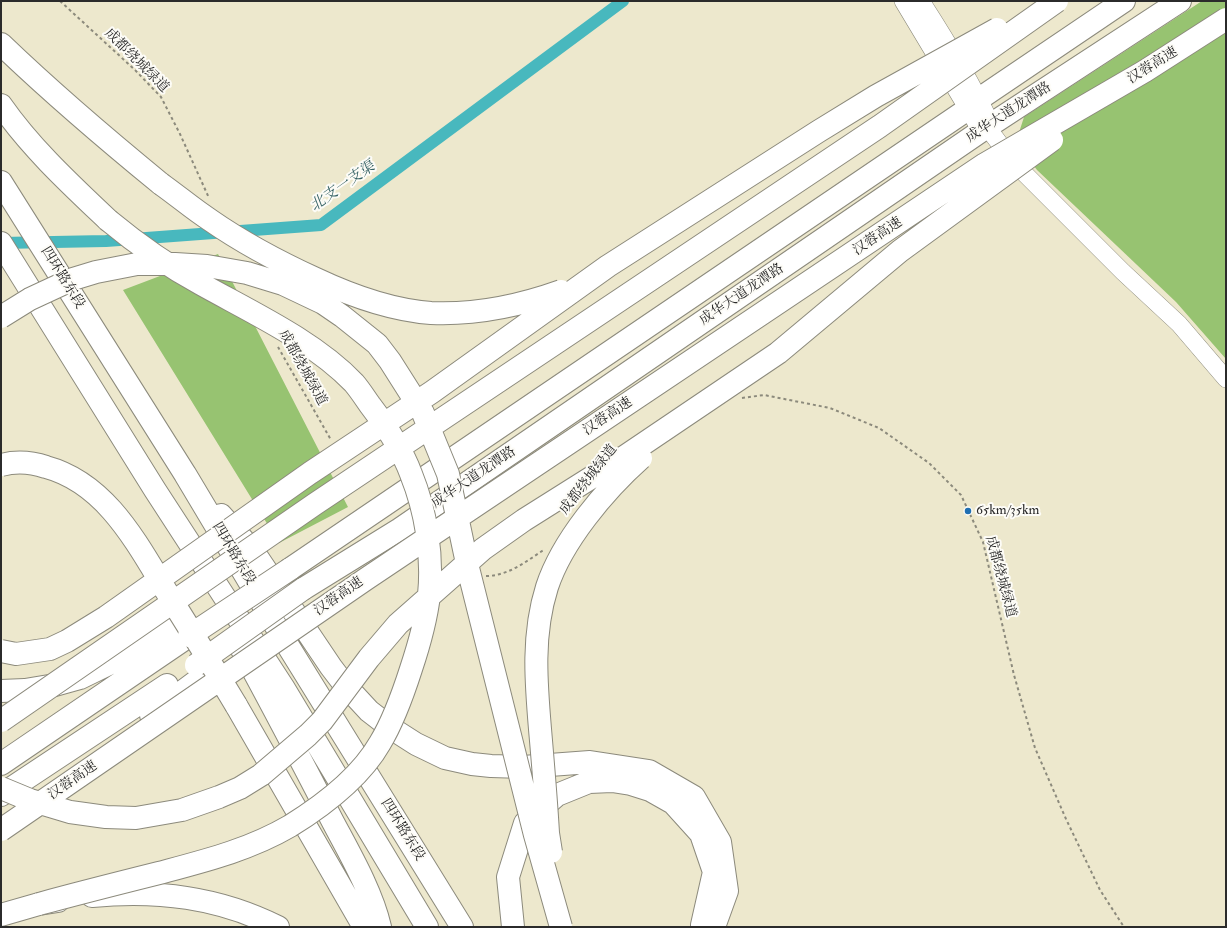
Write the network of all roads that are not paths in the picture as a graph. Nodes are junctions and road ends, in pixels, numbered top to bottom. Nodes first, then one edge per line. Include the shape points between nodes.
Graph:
1 (903, 1) edge
2 (922, 1) edge
3 (1042, 1) edge
4 (1057, 1) edge
5 (1124, 1) edge
6 (1180, 1) edge
7 (1226, 19) edge
8 (1, 44) edge
9 (1145, 71) junction
10 (974, 104) junction
11 (1, 105) edge
12 (986, 127) junction
13 (1, 182) edge
14 (1, 243) edge
15 (608, 266) junction
16 (1, 317) edge
17 (778, 353) junction
18 (1226, 379) edge
19 (1, 465) edge
20 (185, 474) junction
21 (155, 490) junction
22 (185, 630) junction
23 (1, 651) edge
24 (197, 673) junction
25 (1, 691) edge
26 (1, 721) edge
27 (1, 764) edge
28 (1, 788) edge
29 (1, 795) edge
30 (1, 826) edge
31 (1, 830) edge
32 (39, 904) junction
33 (1, 915) edge
34 (278, 927) edge
35 (364, 927) edge
36 (380, 927) edge
37 (427, 927) edge
38 (462, 927) edge
39 (513, 927) edge
40 (561, 927) edge
41 (566, 927) edge
42 (702, 927) edge
43 (714, 927) edge

1 - 10 street via 939,58
2 - 10 street via 952,50
3 - 15 main road, bridge via 857,108
4 - 26 main road, bridge via 880,126 315,504
5 - 10 main road, 成华大道龙潭路
6 - 12 main road, 成华大道龙潭路
7 - 9 main road, 汉蓉高速, bridge
8 - 15 main road, bridge via 99,133 210,220 291,267 355,296 409,310 430,312 493,309 534,300 565,289
9 - 17 main road, bridge via 900,251
9 - 31 main road, 汉蓉高速, bridge via 985,164 366,579
10 - 12 street
10 - 22 main road, 成华大道龙潭路, bridge via 391,499
11 - 32 main road, bridge via 68,182 108,220 156,257 323,356 354,383 380,418 412,474 426,532 430,566 429,595 419,642 394,716 379,746 336,793 313,812 288,827 221,857
12 - 18 street via 1015,164 1179,324
12 - 24 main road, 成华大道龙潭路, bridge via 400,529
13 - 20 main road, 四环路东段
14 - 21 main road, 四环路东段
15 - 23 main road, bridge via 432,392 310,473 106,617 50,649 16,654
16 - 40 main road, bridge via 30,299 96,272 137,264 207,266 247,273 283,284 323,303 377,344 423,413 448,474 468,568 535,835
17 - 28 main road, bridge via 482,549 398,624 308,735 261,775 240,788 182,810 136,818 119,818 92,816 50,807
17 - 41 main road, bridge via 651,448 631,466 585,520 561,556 547,586 537,640 537,683 548,833
19 - 35 main road, bridge via 22,462 58,470 94,492 125,526 236,705
20 - 38 main road, 四环路东段 via 276,628
20 - 43 main road via 253,551 344,684 369,711 416,744 445,758 491,766 523,767 590,762 649,771 694,797 720,842 727,891
21 - 36 main road via 292,741 358,871
21 - 37 main road, 四环路东段 via 283,687
22 - 25 main road via 80,678 25,690
22 - 27 main road
24 - 29 main road
24 - 30 main road
32 - 33 main road
32 - 34 main road, bridge via 82,897 158,894 211,902 239,910
39 - 42 main road via 508,877 525,823 558,795 589,782 612,781 650,790 673,803 701,834 714,872

